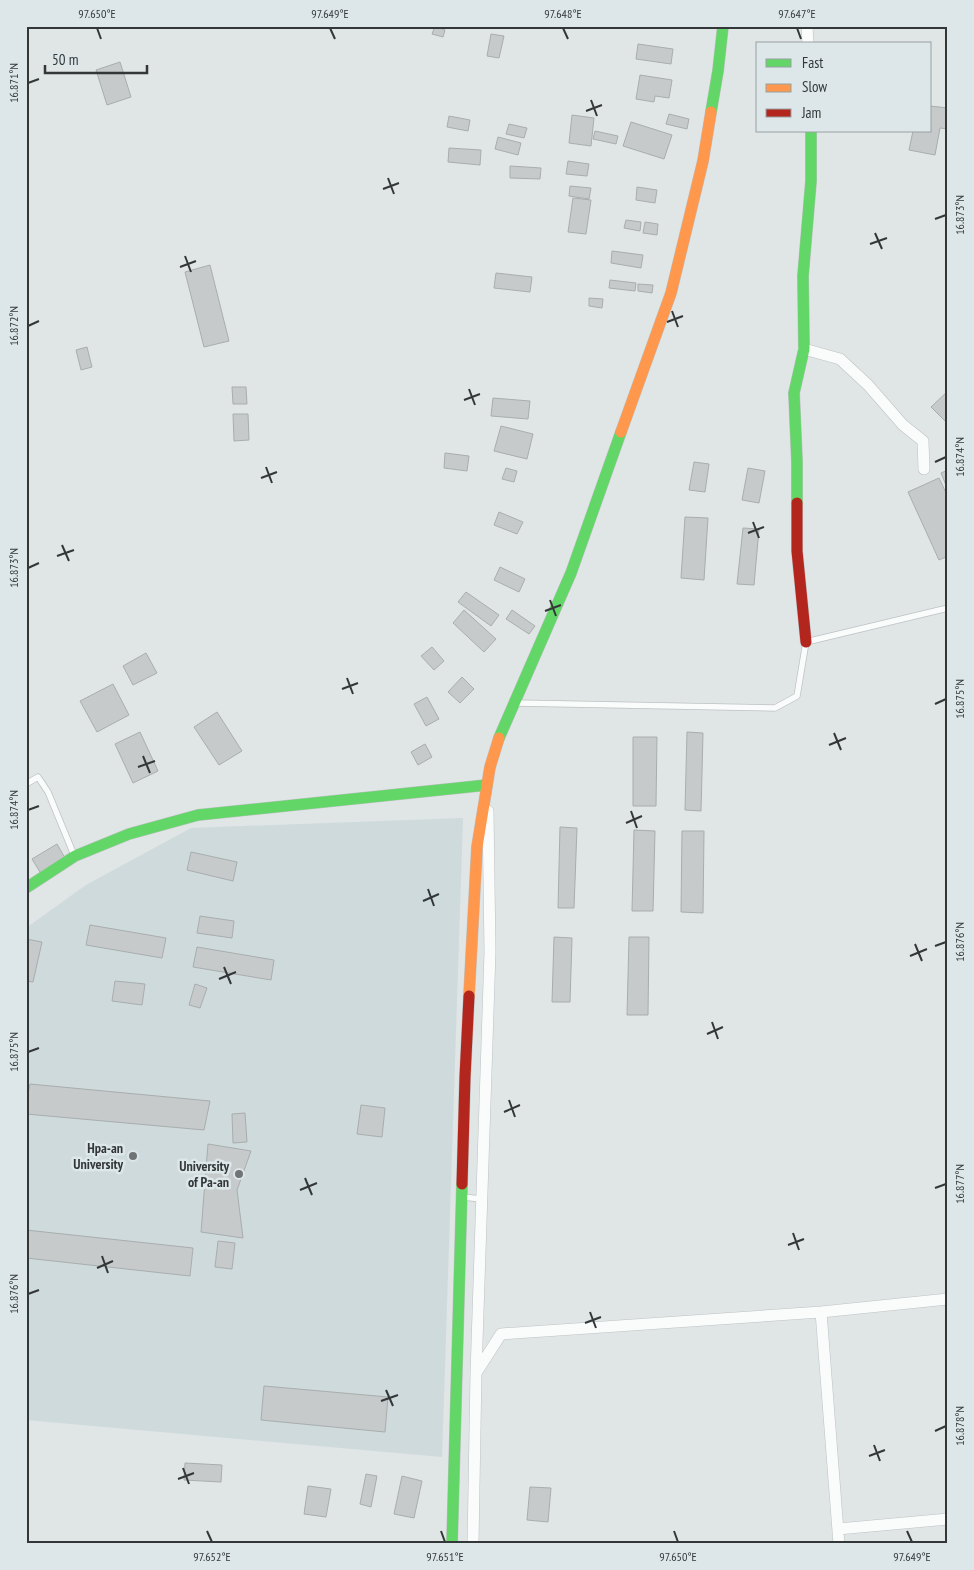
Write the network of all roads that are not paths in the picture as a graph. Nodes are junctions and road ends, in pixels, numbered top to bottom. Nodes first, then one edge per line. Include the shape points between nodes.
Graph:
1 (723, 26) edge
2 (807, 26) edge
3 (808, 42) edge
4 (810, 132) edge
5 (804, 349) junction
6 (924, 469) dead end
7 (948, 608) edge
8 (806, 642) junction
9 (514, 703) junction
10 (26, 784) edge
11 (487, 785) junction
12 (74, 856) junction
13 (26, 888) edge
14 (471, 952) junction
15 (490, 952) junction
16 (462, 1197) junction
17 (481, 1199) junction
18 (461, 1216) junction
19 (480, 1218) junction
20 (948, 1299) edge
21 (821, 1312) junction
22 (457, 1372) junction
23 (476, 1373) junction
24 (452, 1509) junction
25 (473, 1510) junction
26 (948, 1519) edge
27 (838, 1529) junction
28 (452, 1544) edge
29 (473, 1544) edge
30 (839, 1544) edge

1 - 9 street via 703,161 671,293 571,573
2 - 3 street
4 - 5 street via 811,181 803,276
5 - 6 street via 840,360 868,385 903,425 923,441
5 - 8 street via 794,393 797,551
7 - 8 lane
8 - 9 lane via 797,696 774,708
9 - 11 street via 496,744
10 - 12 lane via 38,777 48,792
11 - 12 street via 198,815 129,834
11 - 14 street via 477,847
11 - 15 street
12 - 13 street
14 - 15 street
14 - 16 street
15 - 17 street
16 - 17 lane
16 - 18 street
17 - 19 street
18 - 19 lane
18 - 22 street
19 - 23 street
20 - 21 street
21 - 23 street via 502,1334
21 - 27 street
22 - 23 lane
22 - 24 street
23 - 25 street
24 - 25 street
24 - 28 street
25 - 29 street
26 - 27 street
27 - 30 street

